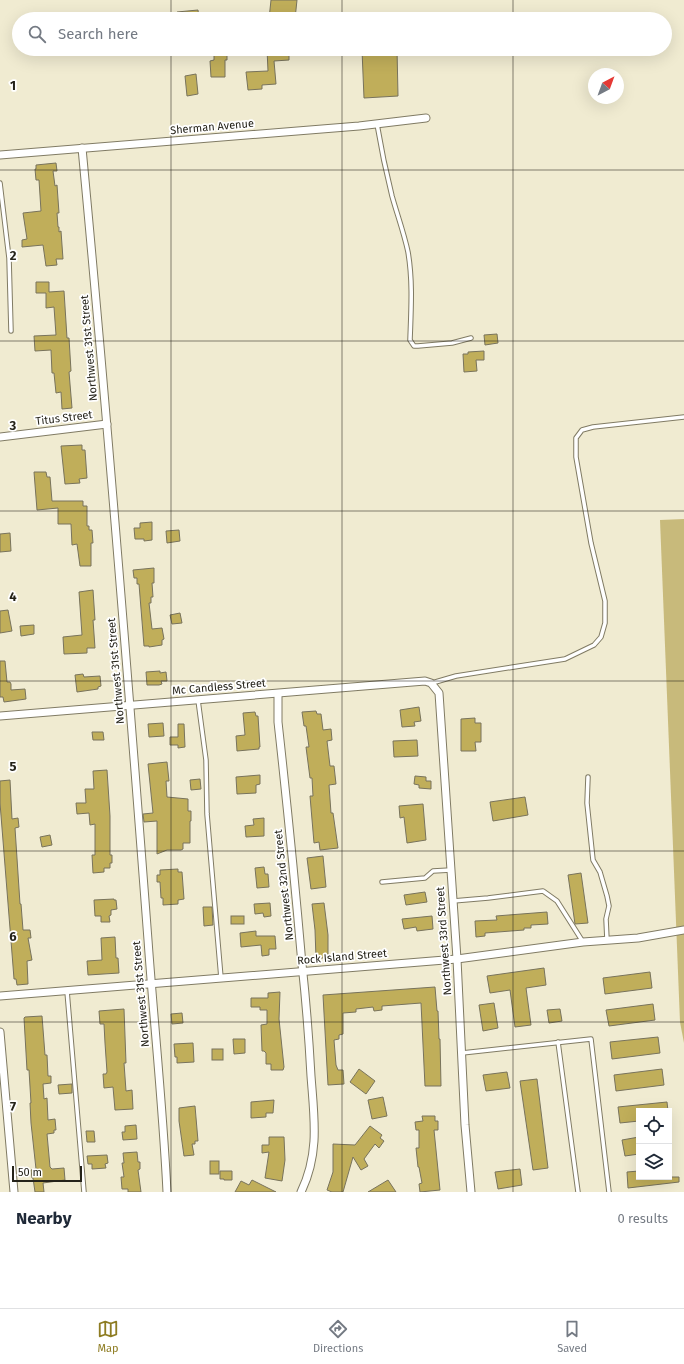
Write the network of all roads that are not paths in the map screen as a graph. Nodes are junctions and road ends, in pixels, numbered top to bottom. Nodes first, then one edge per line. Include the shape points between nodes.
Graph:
1 (426, 118) dead end
2 (377, 124) junction
3 (82, 148) junction
4 (0, 155) edge
5 (0, 183) edge
6 (11, 331) dead end
7 (471, 338) dead end
8 (684, 417) edge
9 (107, 424) junction
10 (0, 437) edge
11 (433, 686) junction
12 (278, 694) junction
13 (198, 700) junction
14 (130, 706) junction
15 (0, 716) edge
16 (588, 777) dead end
17 (451, 870) junction
18 (382, 882) dead end
19 (453, 901) junction
20 (684, 930) edge
21 (607, 940) junction
22 (583, 942) junction
23 (457, 959) junction
24 (303, 972) junction
25 (221, 978) junction
26 (151, 984) junction
27 (67, 991) junction
28 (0, 996) edge
29 (0, 1032) edge
30 (558, 1042) junction
31 (462, 1053) junction
32 (14, 1192) edge
33 (84, 1192) edge
34 (167, 1192) edge
35 (301, 1192) edge
36 (471, 1192) edge
37 (578, 1192) edge
38 (609, 1192) edge

1 - 2 street, Sherman Avenue
2 - 3 street, Sherman Avenue
2 - 7 lane via 408,252 412,316 410,340 414,346 418,346 452,343
3 - 4 street, Sherman Avenue
3 - 9 street, Northwest 31st Street
5 - 6 lane via 9,258
8 - 11 lane via 593,427 582,430 576,438 576,458 605,601 605,623 601,637 594,645 565,659 456,676
9 - 10 street, Titus Street
9 - 14 street, Northwest 31st Street
11 - 12 street, Mc Candless Street via 425,681
11 - 17 street, Northwest 33rd Street via 439,694
12 - 13 street, Mc Candless Street
12 - 24 street, Northwest 32nd Street via 278,722
13 - 14 street, Mc Candless Street
13 - 25 lane via 206,760 207,814
14 - 15 street, Mc Candless Street
14 - 26 street, Northwest 31st Street
16 - 21 lane via 587,803 593,860 600,872 609,906 606,919
17 - 18 lane via 433,871 425,878
17 - 19 street, Northwest 33rd Street
19 - 22 lane via 543,891 557,901
19 - 23 street, Northwest 33rd Street
20 - 21 street, Rock Island Street via 638,938
21 - 22 street, Rock Island Street
22 - 23 street, Rock Island Street
23 - 24 street, Rock Island Street
23 - 31 street, Northwest 33rd Street
24 - 25 street, Rock Island Street
24 - 35 street, Northwest 32nd Street via 309,1030 314,1148 307,1180
25 - 26 street, Rock Island Street
26 - 27 street, Rock Island Street
26 - 34 street, Northwest 31st Street
27 - 28 street, Rock Island Street
27 - 33 lane
29 - 32 street
30 - 31 lane
30 - 37 lane
30 - 38 lane via 591,1039
31 - 36 street, Northwest 33rd Street

